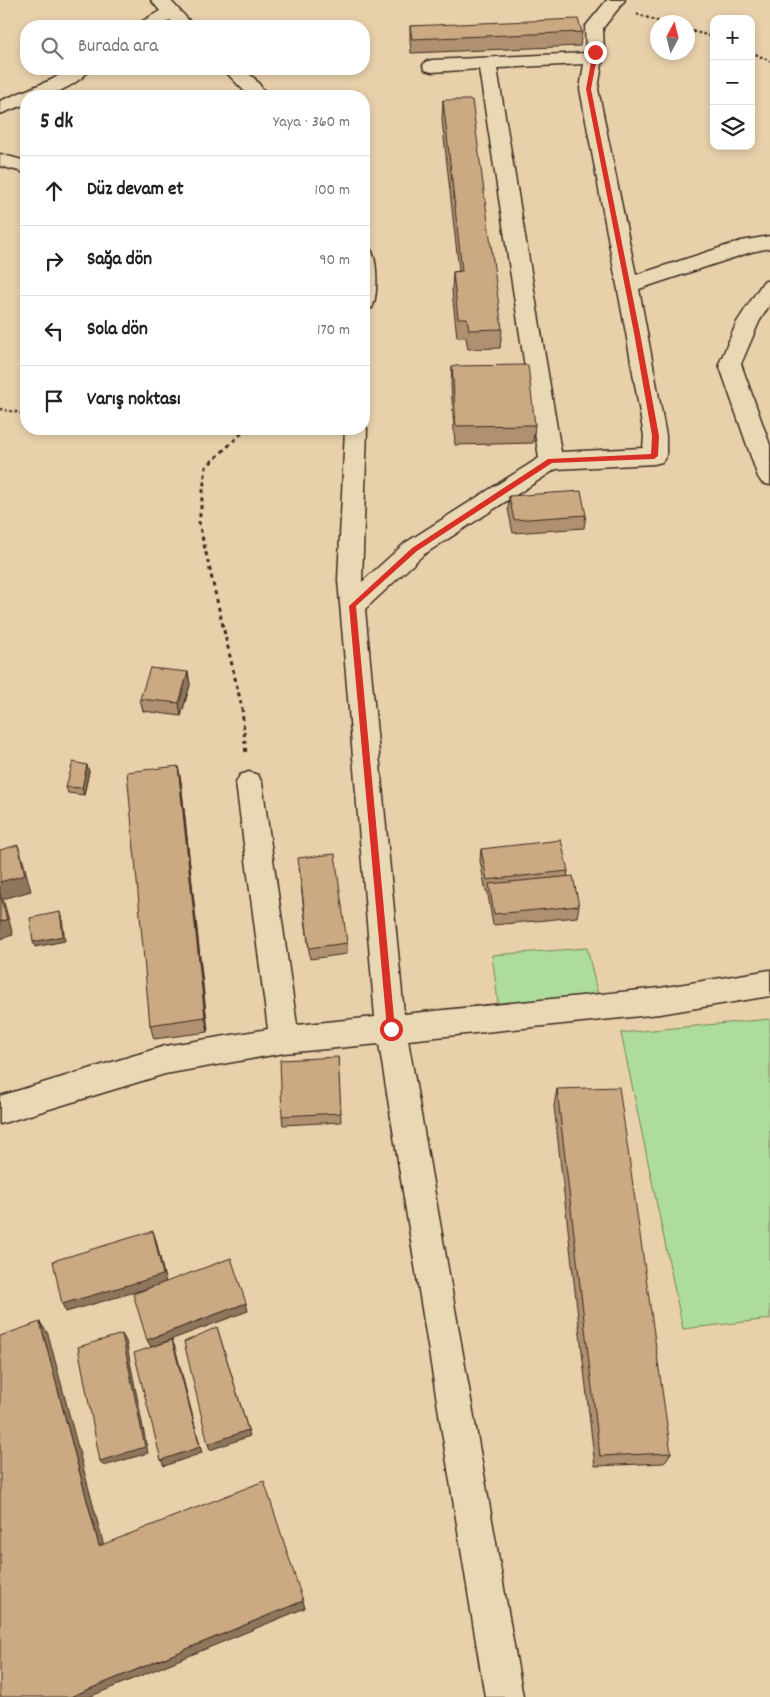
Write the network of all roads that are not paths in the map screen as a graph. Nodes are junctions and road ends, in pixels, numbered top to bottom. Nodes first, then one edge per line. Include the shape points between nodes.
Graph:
1 (616, 0) edge
2 (166, 6) edge
3 (153, 20) edge
4 (179, 20) edge
5 (594, 58) junction
6 (487, 64) junction
7 (432, 66) dead end
8 (72, 75) edge
9 (239, 75) edge
10 (44, 90) edge
11 (254, 90) edge
12 (20, 100) edge
13 (0, 108) edge
14 (0, 160) edge
15 (20, 165) edge
16 (770, 242) edge
17 (628, 284) junction
18 (770, 287) edge
19 (356, 435) edge
20 (551, 461) junction
21 (770, 477) edge
22 (352, 606) junction
23 (249, 783) road end
24 (770, 983) edge
25 (391, 1029) junction
26 (284, 1040) junction
27 (0, 1110) edge
28 (504, 1697) edge

1 - 5 street via 594,27
2 - 3 street
2 - 4 street
5 - 6 street
5 - 17 street via 588,89
6 - 7 street
6 - 20 street
8 - 10 street
9 - 11 street
12 - 13 street
14 - 15 street
16 - 17 street
17 - 20 street via 655,436 654,456
18 - 21 street via 748,322 730,364
19 - 22 street via 350,580
20 - 22 street via 414,550
22 - 25 street
23 - 26 street
24 - 25 street via 660,1001
25 - 26 street
25 - 28 street
26 - 27 street via 165,1060

